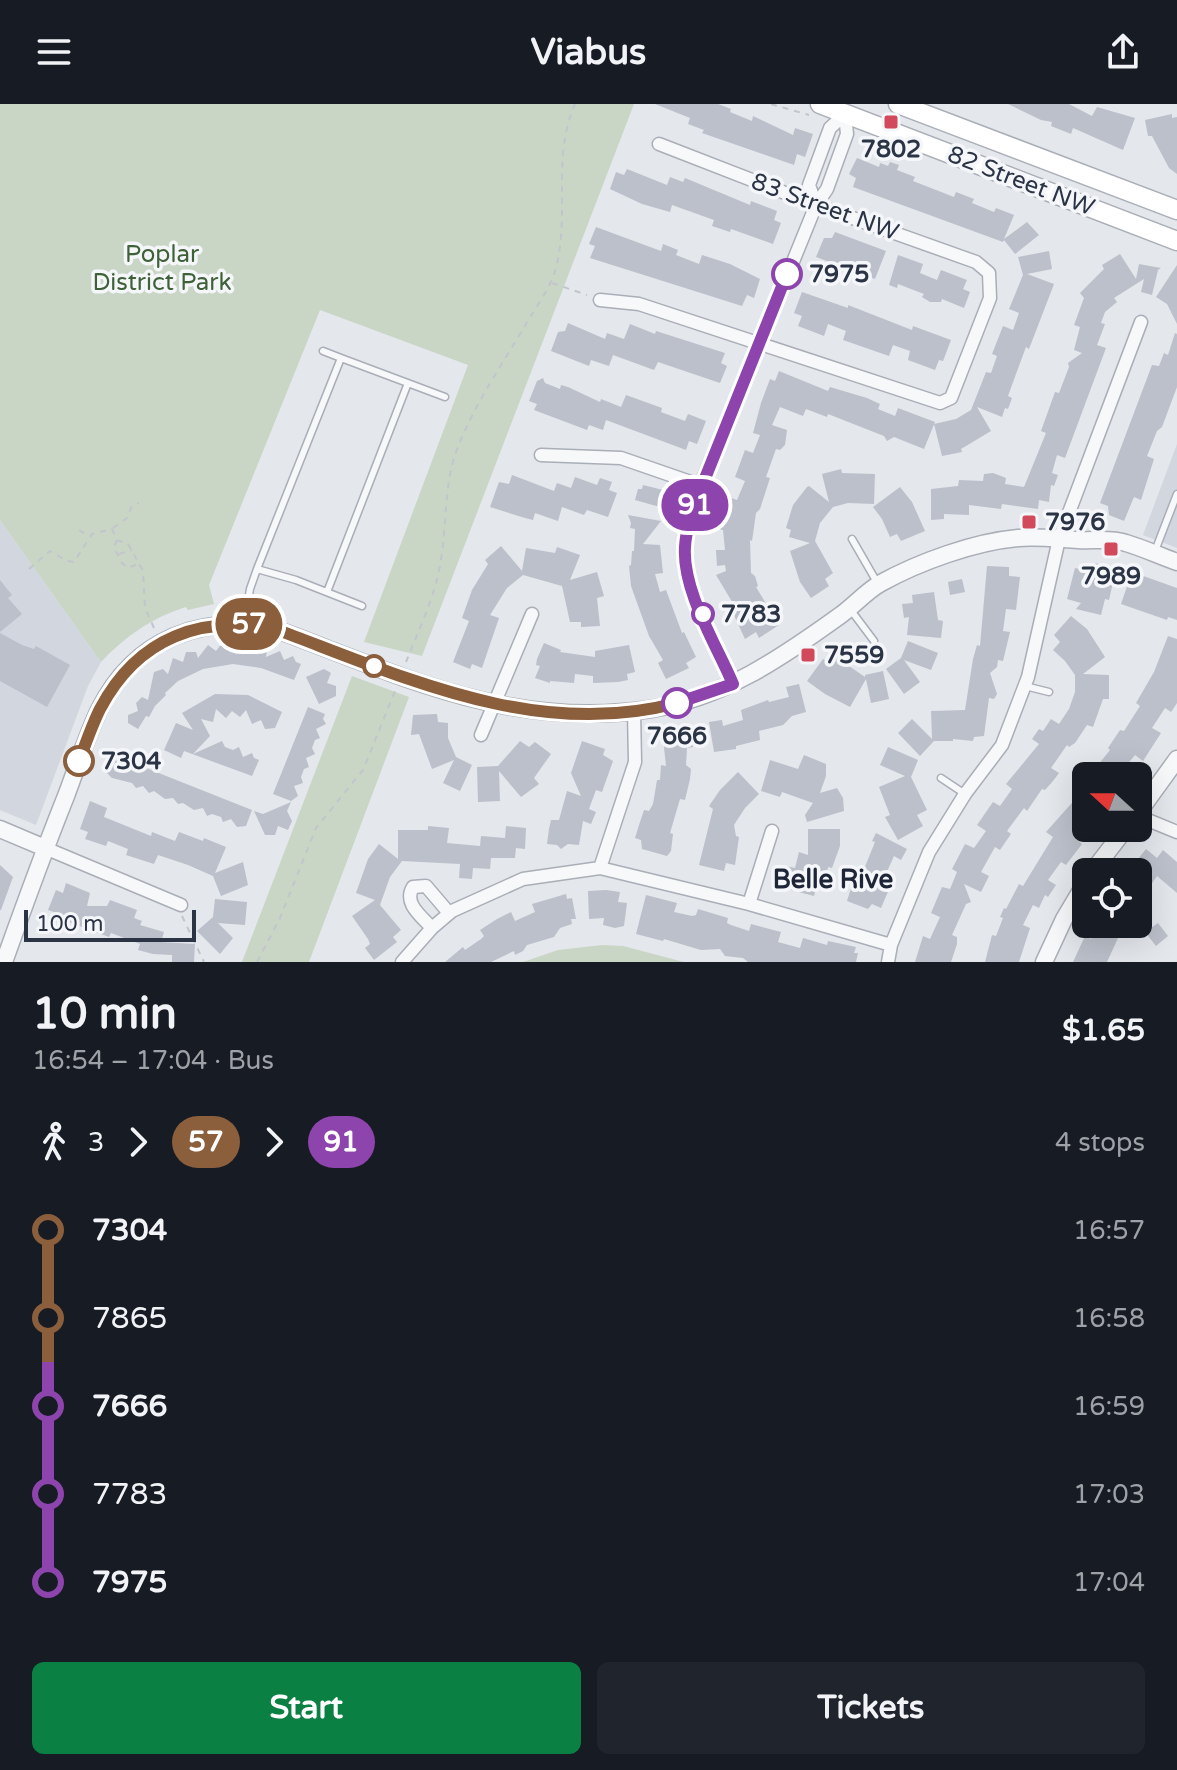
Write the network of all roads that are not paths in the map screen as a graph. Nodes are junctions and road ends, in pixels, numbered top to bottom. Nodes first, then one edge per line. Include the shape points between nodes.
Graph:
1 (820, 104) edge
2 (898, 104) edge
3 (847, 109) edge
4 (659, 144) dead end
5 (816, 205) junction
6 (1177, 210) edge
7 (1177, 241) edge
8 (600, 300) road end
9 (1141, 322) dead end
10 (760, 342) junction
11 (323, 351) dead end
12 (341, 358) junction
13 (408, 383) junction
14 (445, 397) dead end
15 (541, 455) dead end
16 (702, 486) junction
17 (1177, 494) edge
18 (852, 539) dead end
19 (1059, 539) junction
20 (1154, 553) junction
21 (1177, 562) edge
22 (257, 569) junction
23 (878, 584) junction
24 (327, 592) junction
25 (362, 606) dead end
26 (850, 609) junction
27 (532, 614) dead end
28 (244, 624) junction
29 (874, 641) dead end
30 (733, 684) junction
31 (1025, 686) junction
32 (1049, 692) dead end
33 (493, 704) junction
34 (634, 711) junction
35 (481, 735) dead end
36 (1177, 759) edge
37 (941, 778) dead end
38 (965, 794) junction
39 (1152, 794) edge
40 (1152, 820) edge
41 (0, 829) edge
42 (772, 831) dead end
43 (1177, 832) edge
44 (1115, 842) edge
45 (45, 848) junction
46 (1103, 858) edge
47 (600, 868) junction
48 (749, 904) junction
49 (181, 905) road end
50 (1072, 906) edge
51 (450, 912) junction
52 (432, 928) junction
53 (891, 945) junction
54 (4, 962) edge
55 (402, 962) edge
56 (888, 962) edge
57 (1044, 962) edge

1 - 3 main road, 82 Street NW
2 - 6 main road, 82 Street NW
3 - 5 street via 847,134
3 - 5 street via 830,128 809,185
3 - 7 main road, 82 Street NW
4 - 5 street, 83 Street NW
5 - 10 street
5 - 10 street, 83 Street NW via 976,262 989,273 990,298 951,398 940,403
8 - 10 street via 639,304
9 - 19 street
10 - 16 street
11 - 12 lane
12 - 13 lane
12 - 22 lane
13 - 14 lane
13 - 24 lane
15 - 16 street via 621,458
16 - 30 street via 687,533 687,574
17 - 20 lane
18 - 23 lane
19 - 20 street via 1124,542
19 - 23 street via 1018,538 951,553
19 - 31 street
20 - 21 street
22 - 24 lane
22 - 28 lane
23 - 26 street
24 - 25 lane
26 - 29 lane
26 - 30 street via 779,660
27 - 33 street
28 - 33 street via 278,630
28 - 45 street via 201,627 174,636 123,674 100,710
30 - 34 street
31 - 32 lane
31 - 38 street via 1002,745
33 - 34 street via 566,715
33 - 35 street
34 - 47 street via 635,762
36 - 39 street
37 - 38 lane
38 - 53 street via 929,852
40 - 43 street
41 - 45 street
42 - 48 street
44 - 46 street
45 - 49 street
45 - 54 street
47 - 48 street
47 - 51 street via 523,879
48 - 53 street
50 - 57 street
51 - 52 street
51 - 52 street via 426,886 413,887 410,902
52 - 55 street
53 - 56 street

